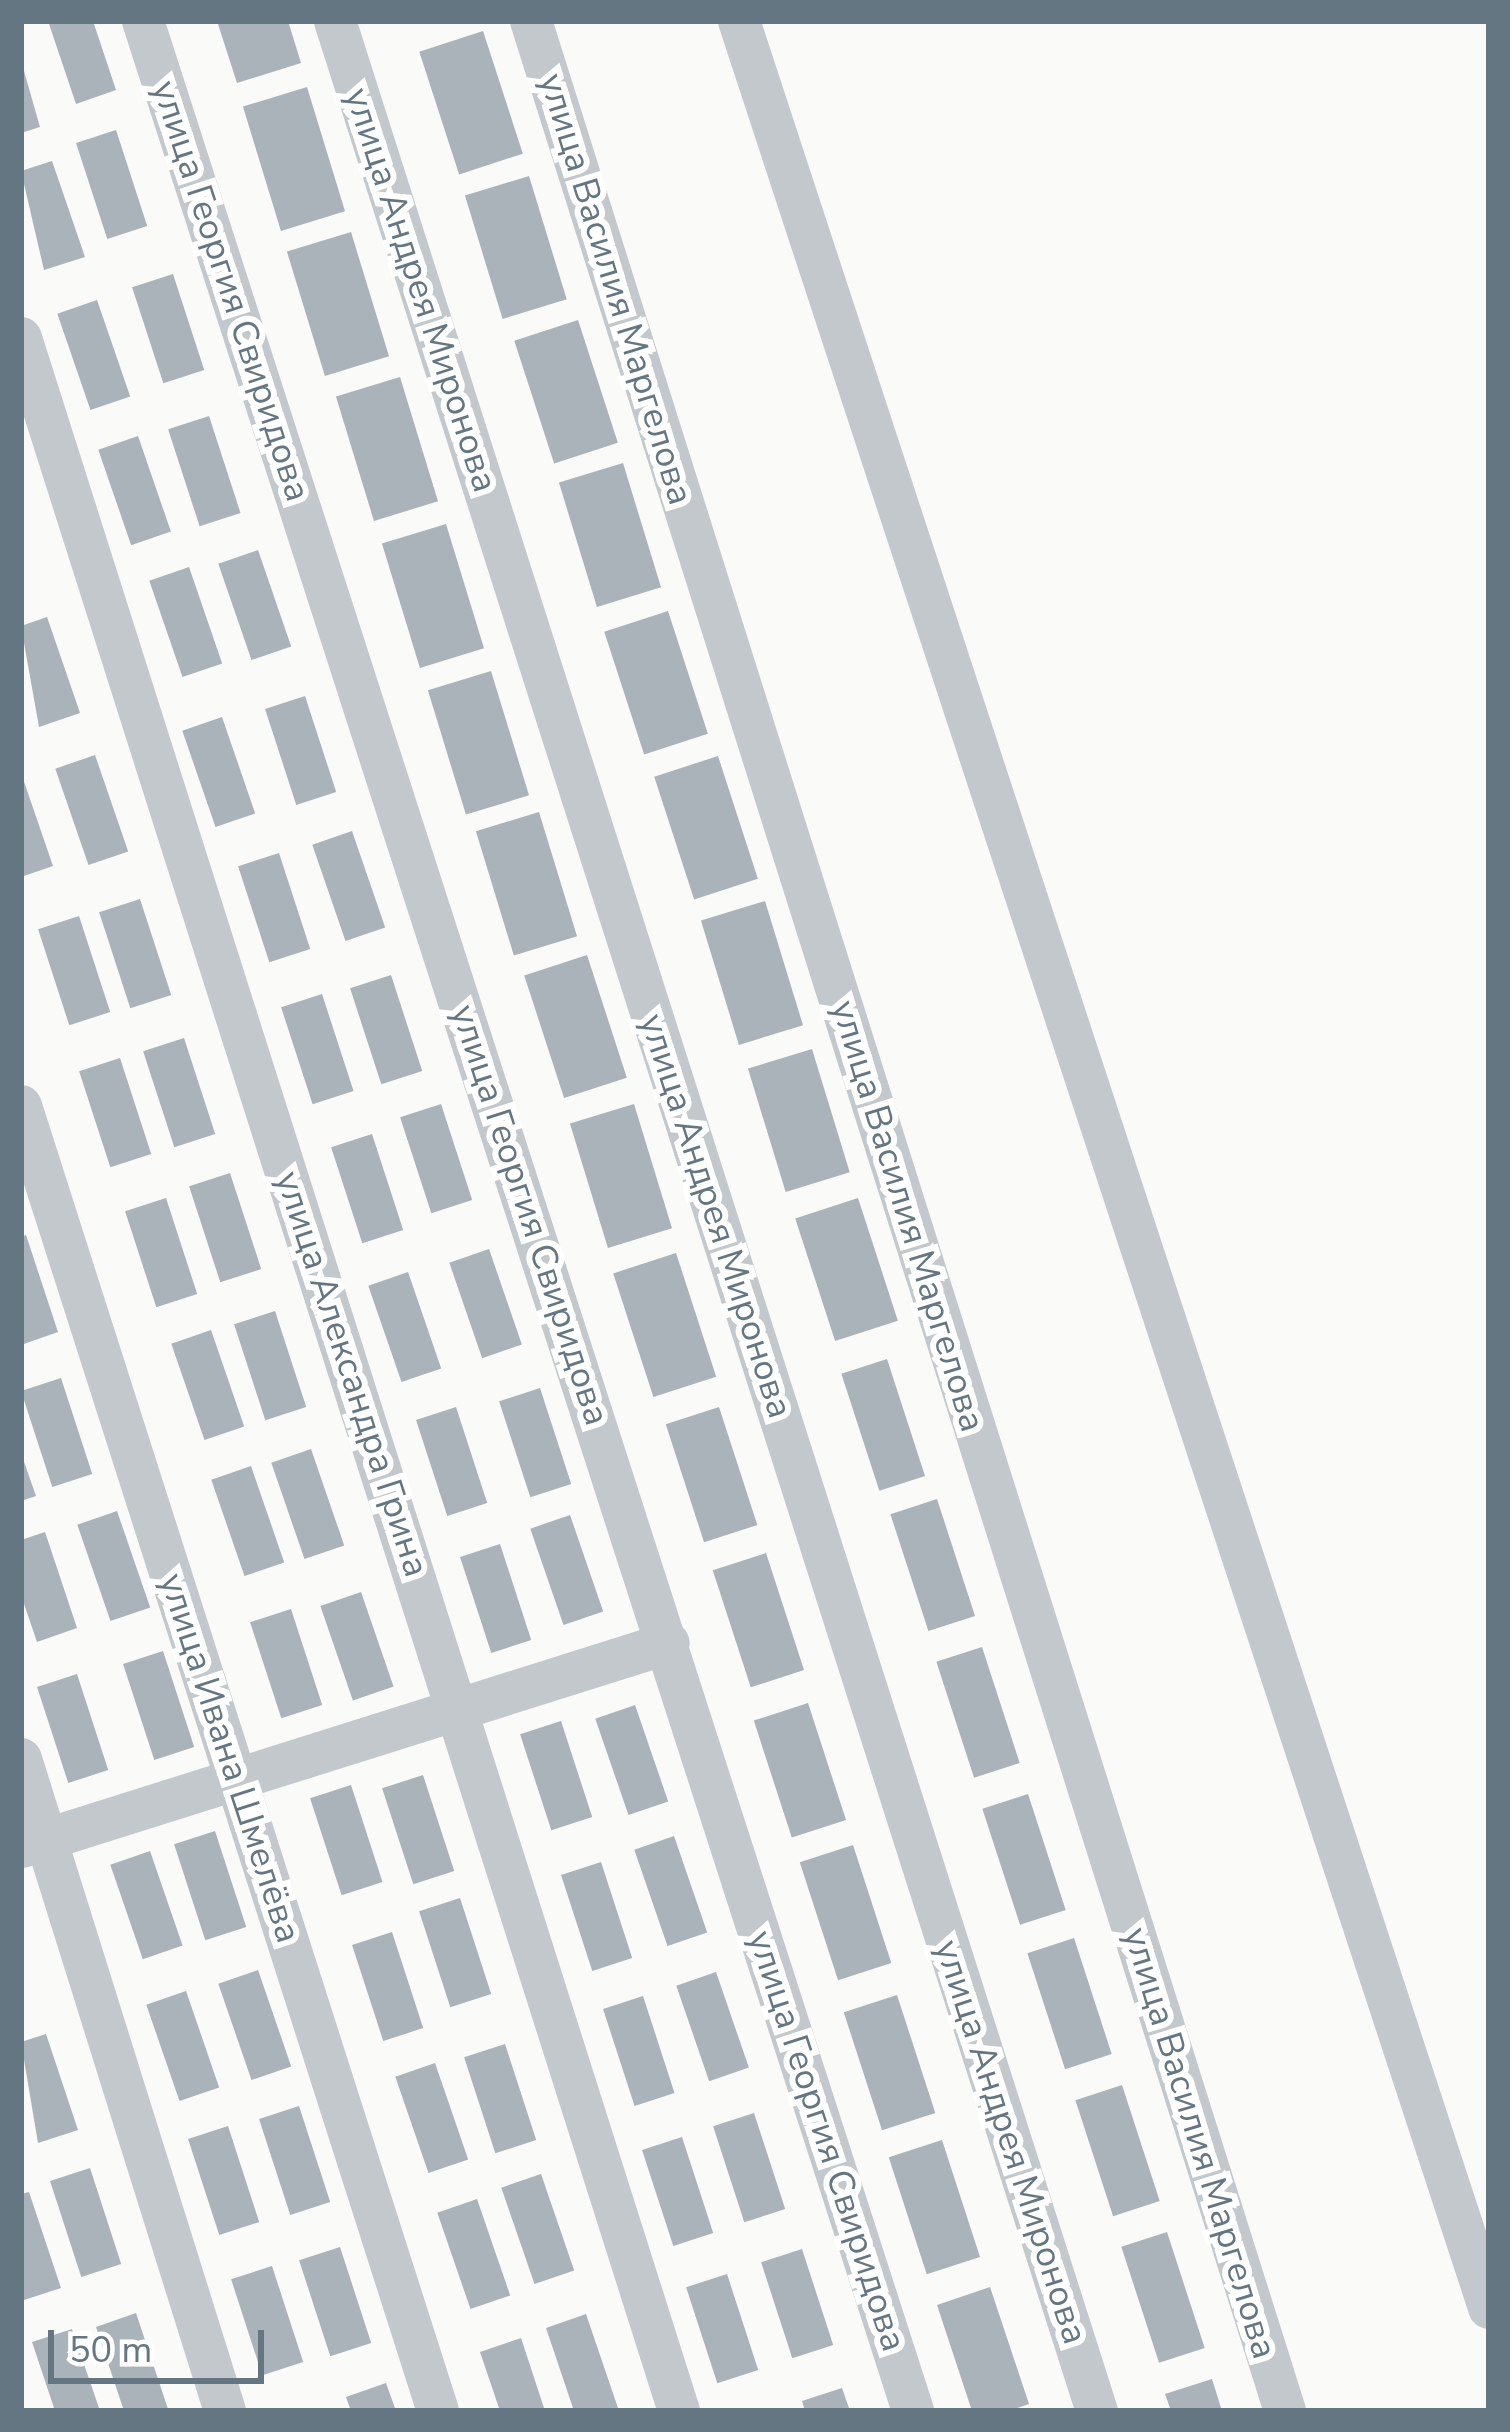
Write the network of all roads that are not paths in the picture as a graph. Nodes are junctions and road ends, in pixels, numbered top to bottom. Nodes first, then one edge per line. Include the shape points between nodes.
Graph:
1 (143, 21) edge
2 (335, 21) edge
3 (531, 21) edge
4 (739, 21) edge
5 (21, 338) edge
6 (21, 1106) edge
7 (669, 1642) junction
8 (460, 1709) junction
9 (21, 1759) edge
10 (236, 1779) junction
11 (34, 1843) edge
12 (1489, 2308) edge
13 (225, 2411) edge
14 (438, 2411) edge
15 (679, 2411) edge
16 (913, 2411) edge
17 (1097, 2411) edge
18 (1285, 2411) edge

1 - 7 street, улица Георгия Свиридова
2 - 17 street, улица Андрея Миронова
3 - 18 street, улица Василия Маргелова
4 - 12 street
5 - 8 street, улица Александра Грина
6 - 10 street, улица Ивана Шмелёва
7 - 8 street
7 - 16 street, улица Георгия Свиридова
8 - 10 street
8 - 15 street, улица Александра Грина
9 - 11 street
10 - 11 street
10 - 14 street, улица Ивана Шмелёва
11 - 13 street

